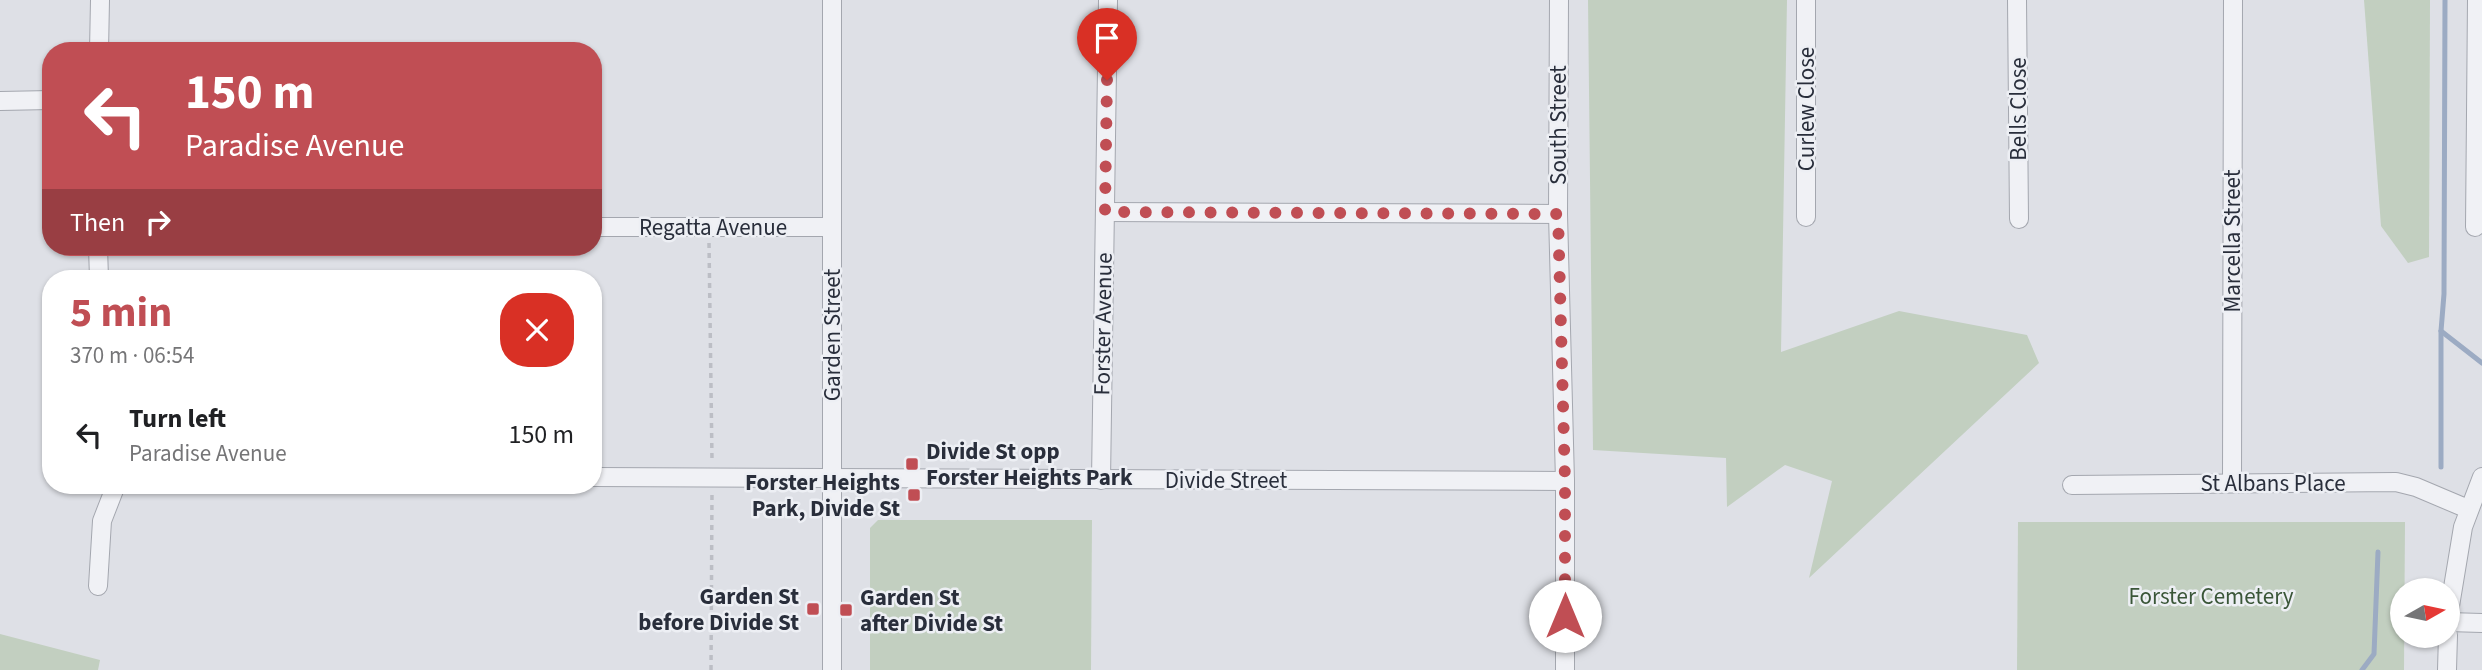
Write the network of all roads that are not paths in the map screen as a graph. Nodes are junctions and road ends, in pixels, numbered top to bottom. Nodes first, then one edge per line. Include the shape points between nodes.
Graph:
1 (100, 0) edge
2 (832, 0) edge
3 (1108, 0) edge
4 (1559, 0) edge
5 (1806, 0) edge
6 (2017, 0) edge
7 (2233, 0) edge
8 (2477, 0) edge
9 (99, 42) edge
10 (42, 100) edge
11 (0, 101) edge
12 (1105, 212) junction
13 (1558, 214) junction
14 (1806, 217) dead end
15 (2019, 219) dead end
16 (602, 227) edge
17 (832, 227) junction
18 (2475, 227) dead end
19 (602, 477) edge
20 (2482, 477) edge
21 (832, 480) junction
22 (1101, 480) junction
23 (1565, 481) junction
24 (2232, 482) junction
25 (2072, 485) dead end
26 (112, 494) edge
27 (2468, 509) junction
28 (2454, 578) edge
29 (98, 586) dead end
30 (2460, 621) edge
31 (2482, 623) edge
32 (2448, 648) edge
33 (832, 670) edge
34 (1565, 670) edge
35 (2447, 670) edge

1 - 9 street
2 - 17 street, Garden Street
3 - 12 street, Forster Avenue
4 - 13 street, South Street
5 - 14 street, Curlew Close
6 - 15 street, Bells Close
7 - 24 street, Marcella Street
8 - 18 street
10 - 11 street
12 - 13 street
12 - 22 street, Forster Avenue
13 - 23 street, South Street
16 - 17 street, Regatta Avenue
17 - 21 street, Garden Street
19 - 21 street, Divide Street
20 - 27 street
21 - 22 street, Divide Street
21 - 33 street, Garden Street
22 - 23 street, Divide Street
23 - 34 street, South Street
24 - 25 street, St Albans Place
24 - 27 street, St Albans Place via 2396,482
26 - 29 street via 102,521
27 - 28 street
30 - 31 street
32 - 35 street

